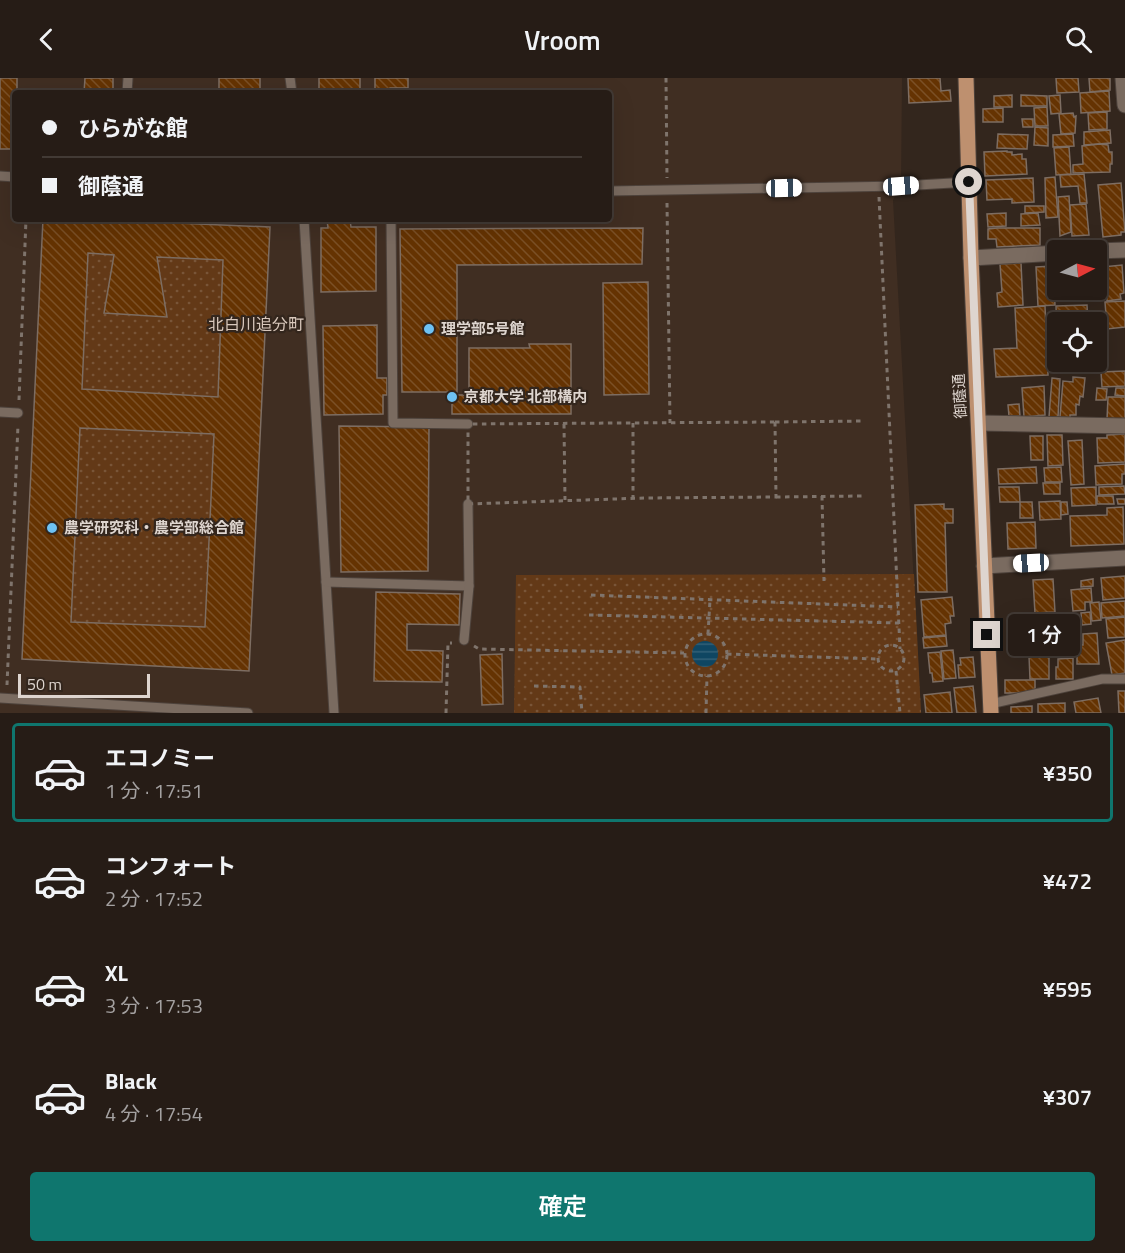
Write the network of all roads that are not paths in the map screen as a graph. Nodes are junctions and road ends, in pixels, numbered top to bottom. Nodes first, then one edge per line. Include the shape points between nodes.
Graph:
1 (966, 78) edge
2 (1123, 78) edge
3 (1125, 105) edge
4 (969, 182) junction
5 (612, 191) edge
6 (303, 222) edge
7 (391, 222) edge
8 (1125, 250) edge
9 (1107, 251) edge
10 (1047, 254) edge
11 (971, 258) junction
12 (0, 412) edge
13 (18, 413) road end
14 (979, 423) junction
15 (468, 424) road end
16 (1125, 426) edge
17 (468, 504) road end
18 (1125, 558) edge
19 (984, 566) junction
20 (326, 582) junction
21 (469, 586) junction
22 (464, 640) road end
23 (1125, 679) edge
24 (3, 698) edge
25 (991, 709) edge
26 (248, 713) edge
27 (334, 713) edge

1 - 4 main road, 御蔭通
2 - 3 street
4 - 5 lane
4 - 11 main road, 御蔭通
6 - 20 lane
7 - 15 lane via 393,423
8 - 9 street
10 - 11 street
11 - 14 main road, 御蔭通
12 - 13 lane
14 - 16 street
14 - 19 main road, 御蔭通
17 - 21 lane
18 - 19 street
19 - 25 main road, 御蔭通
20 - 21 lane
20 - 27 lane
21 - 22 lane
23 - 25 lane via 1102,679
24 - 26 lane

